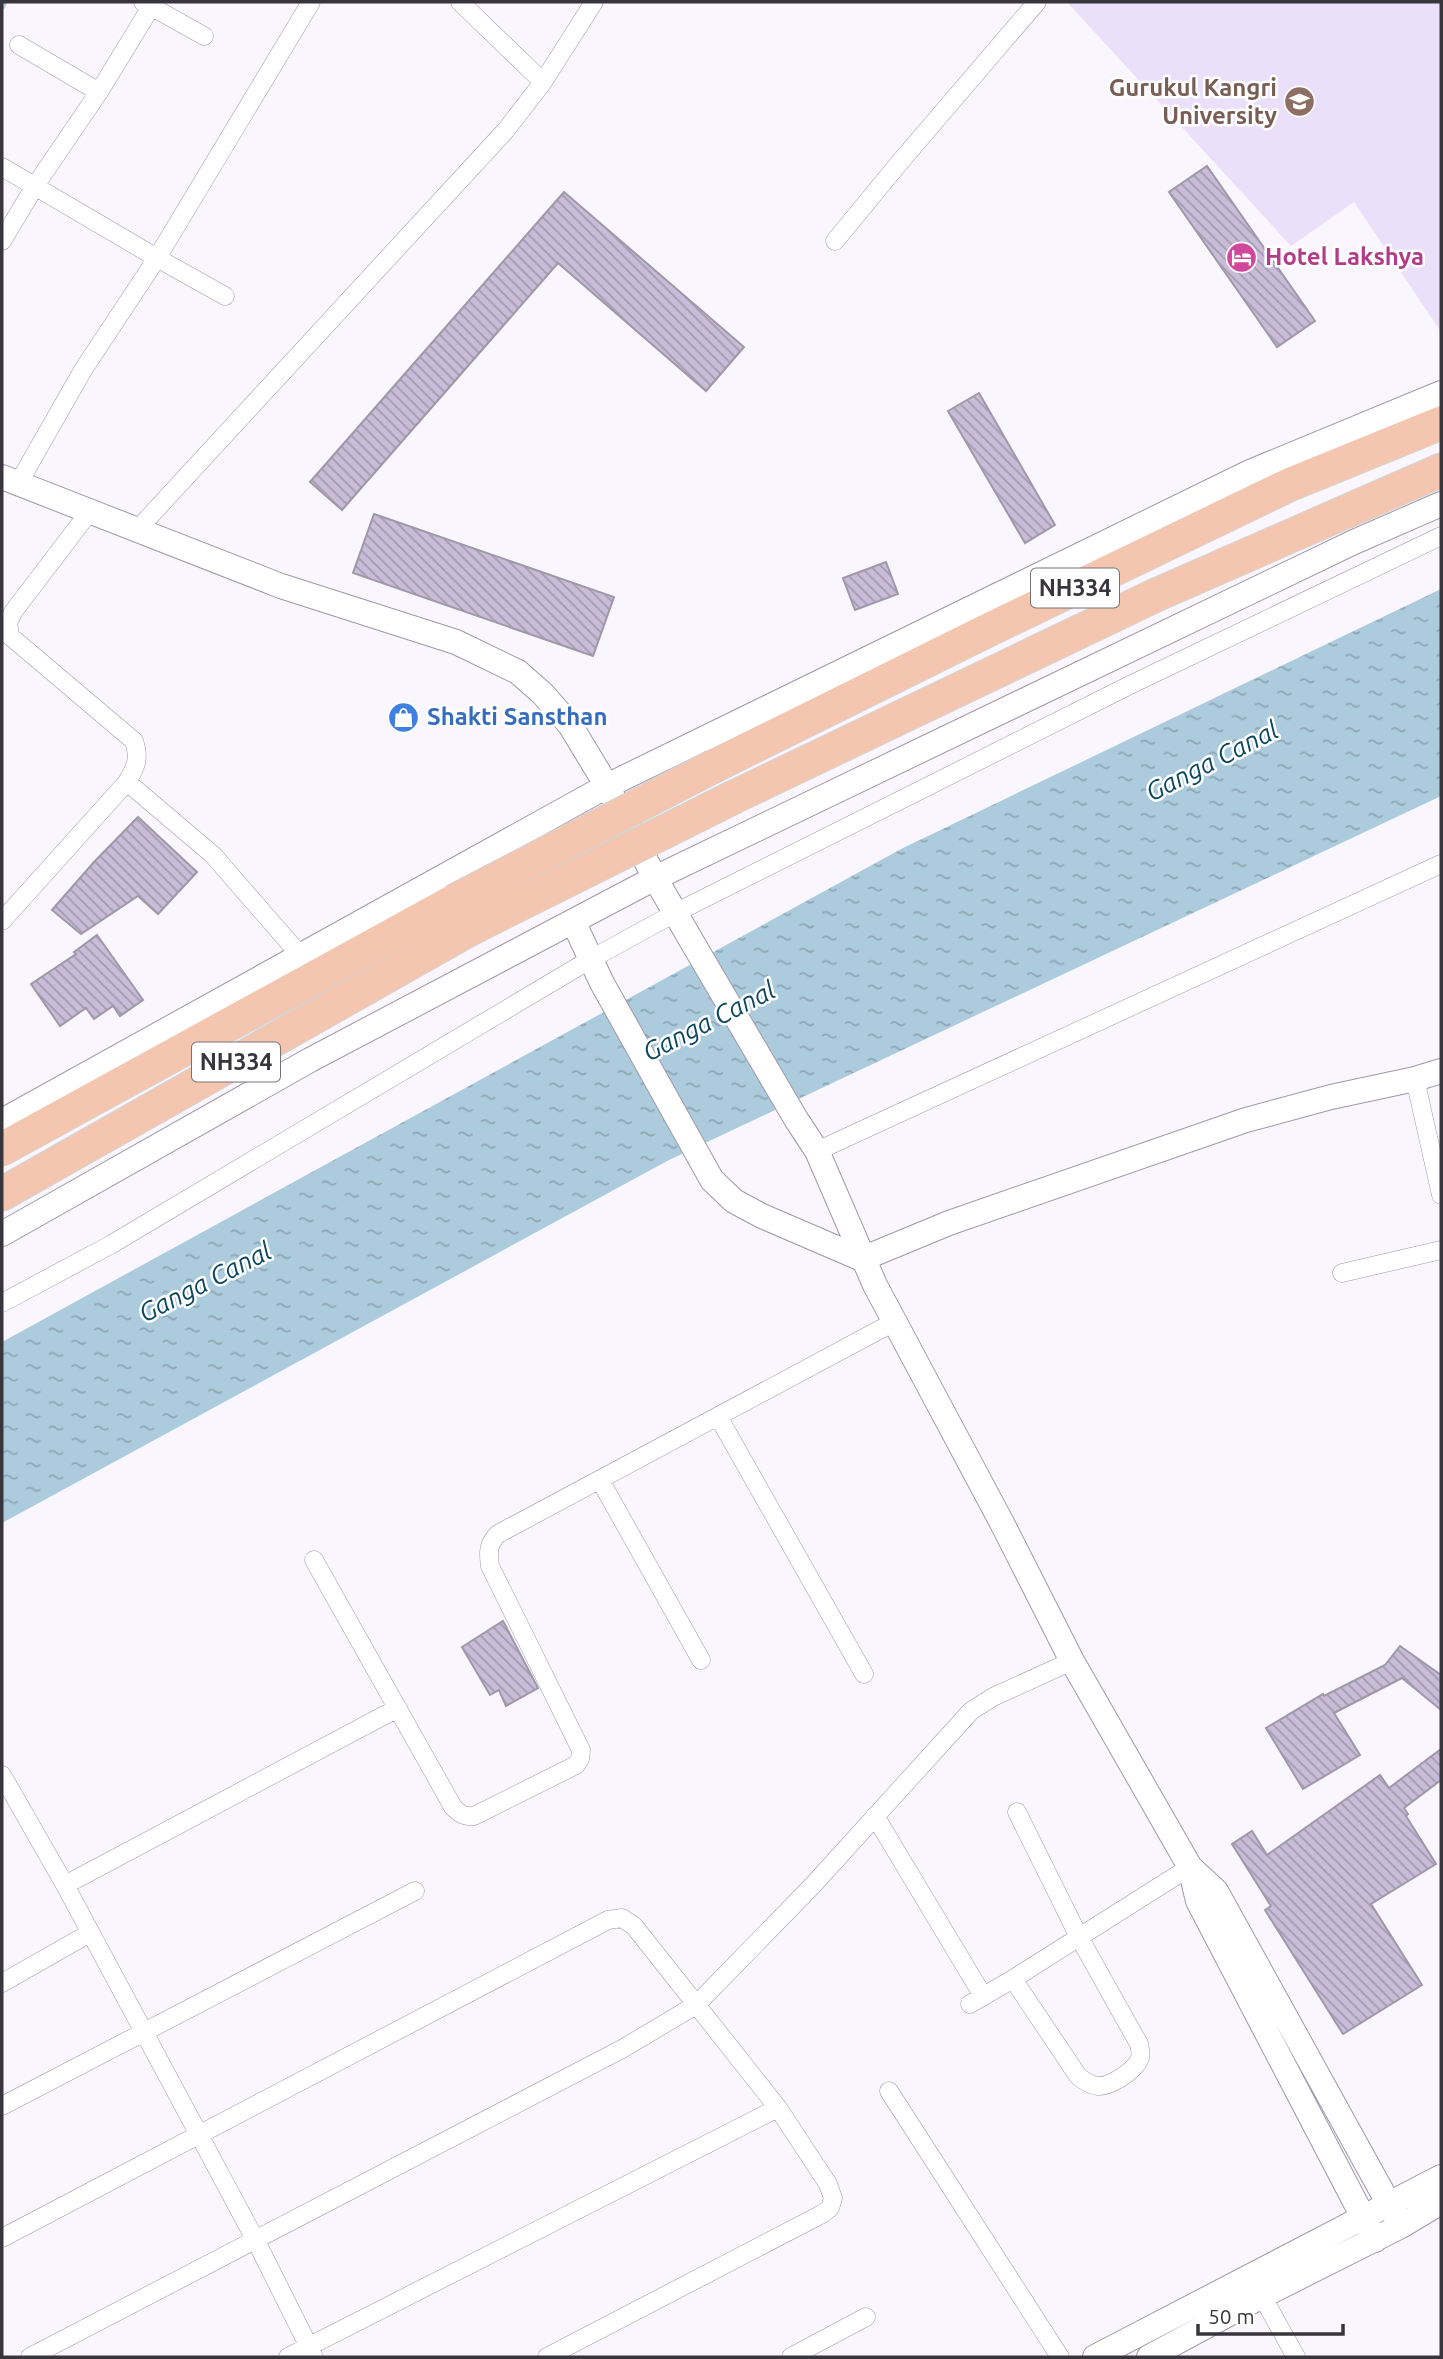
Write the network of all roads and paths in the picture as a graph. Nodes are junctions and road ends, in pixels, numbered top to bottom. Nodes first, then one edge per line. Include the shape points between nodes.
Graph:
1 (311, 2) edge
2 (460, 2) edge
3 (594, 2) edge
4 (1037, 2) edge
5 (149, 3) edge
6 (204, 36) dead end
7 (19, 45) dead end
8 (543, 82) junction
9 (99, 92) junction
10 (2, 167) edge
11 (35, 186) junction
12 (2, 241) edge
13 (835, 241) dead end
14 (157, 258) junction
15 (225, 296) dead end
16 (1441, 393) edge
17 (1441, 423) edge
18 (1441, 470) edge
19 (10, 481) edge
20 (1441, 504) edge
21 (90, 510) junction
22 (138, 529) junction
23 (1441, 536) edge
24 (127, 782) junction
25 (607, 786) junction
26 (1441, 863) edge
27 (655, 878) junction
28 (675, 913) junction
29 (573, 921) junction
30 (2, 922) edge
31 (300, 955) junction
32 (591, 959) junction
33 (1441, 1071) edge
34 (1415, 1079) junction
35 (2, 1121) edge
36 (2, 1149) edge
37 (817, 1151) junction
38 (2, 1194) edge
39 (1441, 1195) edge
40 (2, 1234) edge
41 (1441, 1251) edge
42 (862, 1259) junction
43 (1342, 1273) dead end
44 (2, 1303) edge
45 (894, 1322) junction
46 (719, 1418) junction
47 (600, 1480) junction
48 (314, 1560) dead end
49 (701, 1660) dead end
50 (1072, 1661) junction
51 (864, 1674) dead end
52 (398, 1708) junction
53 (2, 1775) edge
54 (1017, 1812) dead end
55 (875, 1816) junction
56 (1190, 1867) junction
57 (65, 1885) junction
58 (415, 1891) dead end
59 (90, 1933) junction
60 (1079, 1937) junction
61 (1013, 1979) junction
62 (2, 1983) edge
63 (696, 2005) junction
64 (143, 2033) junction
65 (890, 2091) dead end
66 (2, 2106) edge
67 (778, 2108) junction
68 (197, 2134) junction
69 (1441, 2177) edge
70 (1441, 2202) edge
71 (1396, 2216) junction
72 (1369, 2229) junction
73 (2, 2238) edge
74 (256, 2241) junction
75 (1262, 2296) junction
76 (866, 2317) dead end
77 (311, 2352) edge
78 (30, 2357) edge
79 (288, 2357) edge
80 (547, 2357) edge
81 (791, 2357) edge
82 (1060, 2357) edge
83 (1095, 2357) edge
84 (1149, 2357) edge
85 (1296, 2357) edge

1 - 14 street
2 - 8 street
3 - 8 street
4 - 13 street
5 - 6 street
5 - 9 street
7 - 9 street
8 - 22 street via 452,190
9 - 11 street
10 - 11 street
11 - 12 street
11 - 14 street
14 - 15 street
14 - 19 street
16 - 25 main road via 1250,472
17 - 36 highway, NH334, bridge via 1291,484 714,766 454,901
18 - 38 highway, NH334, bridge via 1156,595 470,929
19 - 21 main road
20 - 27 main road
21 - 22 main road
21 - 24 street via 8,623 10,636 134,741 138,754
22 - 25 main road via 281,586 456,642 518,672 570,725
23 - 28 street via 1132,684
24 - 30 street
24 - 31 street via 213,855
25 - 27 main road
25 - 31 main road
26 - 37 street
27 - 28 main road
27 - 29 main road
28 - 32 street
28 - 37 main road
29 - 32 main road
29 - 40 main road via 310,1060
31 - 35 main road
32 - 42 main road via 712,1181 734,1201 762,1216
32 - 44 street via 112,1244
33 - 34 main road
34 - 39 street
34 - 42 main road via 1245,1120 949,1223
37 - 42 main road
41 - 43 street
42 - 45 main road
45 - 46 street
45 - 50 main road
46 - 47 street
46 - 51 street
47 - 49 street
47 - 52 street via 498,1534 488,1553 490,1566 581,1750 576,1765 467,1817 453,1807
48 - 52 street
50 - 55 street via 971,1711
50 - 56 main road
52 - 57 street
53 - 57 street
54 - 60 street
55 - 61 street via 976,2000
55 - 63 street
56 - 60 street
56 - 71 main road via 1216,1891
56 - 72 main road via 1198,1901
57 - 59 street
58 - 64 street
59 - 62 street
59 - 64 street
60 - 61 street
60 - 61 street via 1139,2043 1141,2053 1133,2068 1106,2085 1096,2086 1077,2076
63 - 67 street
63 - 68 street via 634,1926 622,1918 608,1920
63 - 74 street via 622,2049
64 - 66 street
64 - 68 street
65 - 82 street
67 - 77 street
67 - 80 street via 828,2184 833,2198 830,2208
68 - 73 street
68 - 74 street
69 - 71 main road
70 - 71 main road
71 - 72 main road
72 - 75 main road
72 - 83 main road
74 - 77 street
74 - 78 street
75 - 84 main road
75 - 85 street
76 - 81 street
77 - 79 street

